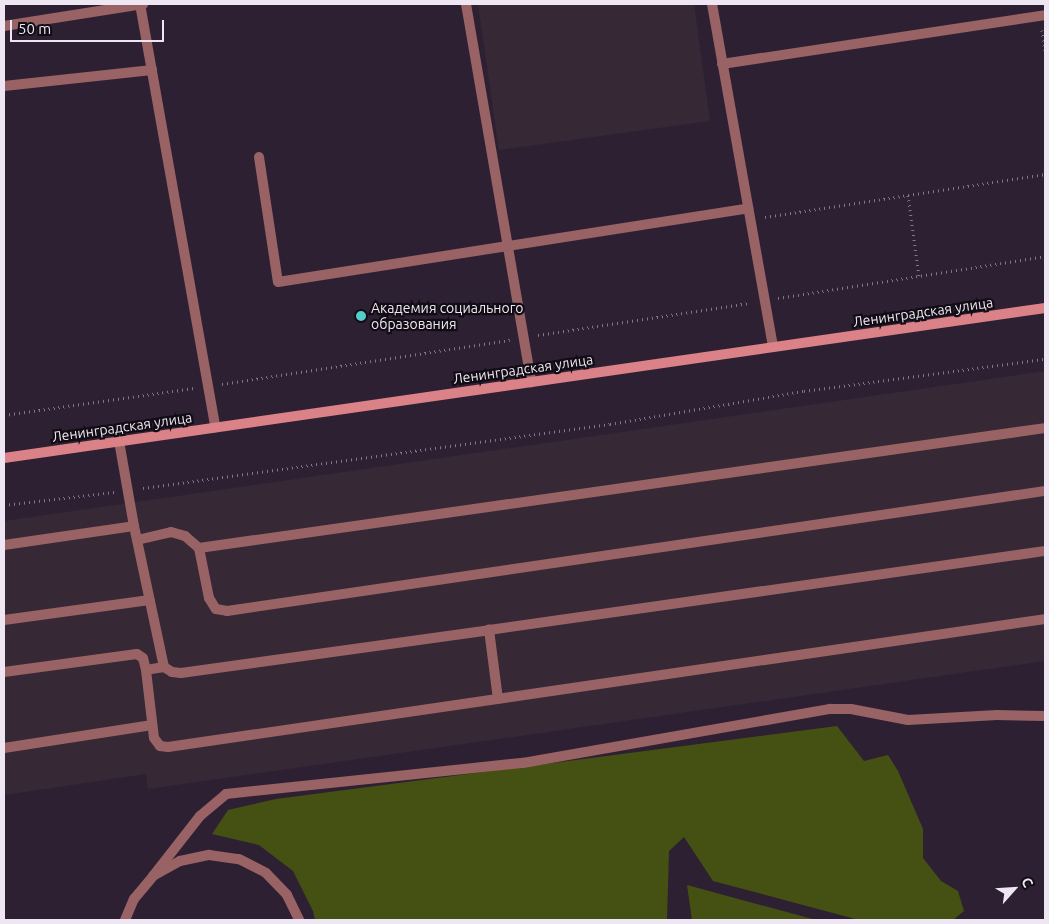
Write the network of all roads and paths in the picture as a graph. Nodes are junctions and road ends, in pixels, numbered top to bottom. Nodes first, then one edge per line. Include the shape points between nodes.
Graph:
1 (142, 4) edge
2 (466, 4) edge
3 (712, 4) edge
4 (1042, 16) edge
5 (4, 26) edge
6 (1045, 52) edge
7 (722, 64) junction
8 (152, 70) junction
9 (4, 86) edge
10 (259, 157) dead end
11 (1045, 174) edge
12 (908, 195) junction
13 (748, 208) junction
14 (750, 219) junction
15 (508, 246) junction
16 (920, 276) dead end
17 (1045, 308) edge
18 (773, 347) junction
19 (1045, 359) edge
20 (532, 382) junction
21 (214, 427) junction
22 (1045, 428) edge
23 (120, 441) junction
24 (4, 458) edge
25 (128, 490) junction
26 (1045, 491) edge
27 (4, 505) edge
28 (134, 526) junction
29 (137, 540) junction
30 (4, 545) edge
31 (199, 548) junction
32 (1045, 551) edge
33 (150, 600) junction
34 (1045, 619) edge
35 (4, 620) edge
36 (489, 630) junction
37 (164, 666) junction
38 (146, 670) junction
39 (4, 672) edge
40 (498, 699) junction
41 (1045, 716) edge
42 (152, 725) junction
43 (4, 748) edge
44 (154, 876) junction
45 (125, 920) edge
46 (299, 920) edge

1 - 5 street
1 - 8 street
2 - 15 street
3 - 7 street
4 - 6 path
4 - 7 street
7 - 13 street
8 - 9 street
8 - 21 street
10 - 15 street via 278,282
11 - 12 path
12 - 14 path
12 - 16 path
13 - 14 street
13 - 15 street
14 - 18 street
15 - 20 street
17 - 18 main road, Ленинградская улица
18 - 20 main road, Ленинградская улица
19 - 25 path via 804,391 610,424
20 - 21 main road, Ленинградская улица
21 - 23 main road, Ленинградская улица
22 - 31 street
23 - 24 main road, Ленинградская улица
23 - 25 street
25 - 27 path
25 - 28 street
26 - 31 street via 227,611 216,610 208,598
28 - 29 street
28 - 30 street
29 - 31 street via 171,532 185,536
29 - 33 street
32 - 36 street
33 - 35 street
33 - 37 street
34 - 40 street
36 - 37 street via 181,673 172,672
36 - 40 street
37 - 38 street
38 - 39 street via 143,658 137,654
38 - 42 street
40 - 42 street via 168,747 160,746 154,738
41 - 44 street via 908,720 851,709 830,709 523,763 226,794 200,816
42 - 43 street
44 - 45 street via 134,899
44 - 46 street via 180,861 209,856 239,860 266,873 287,895

